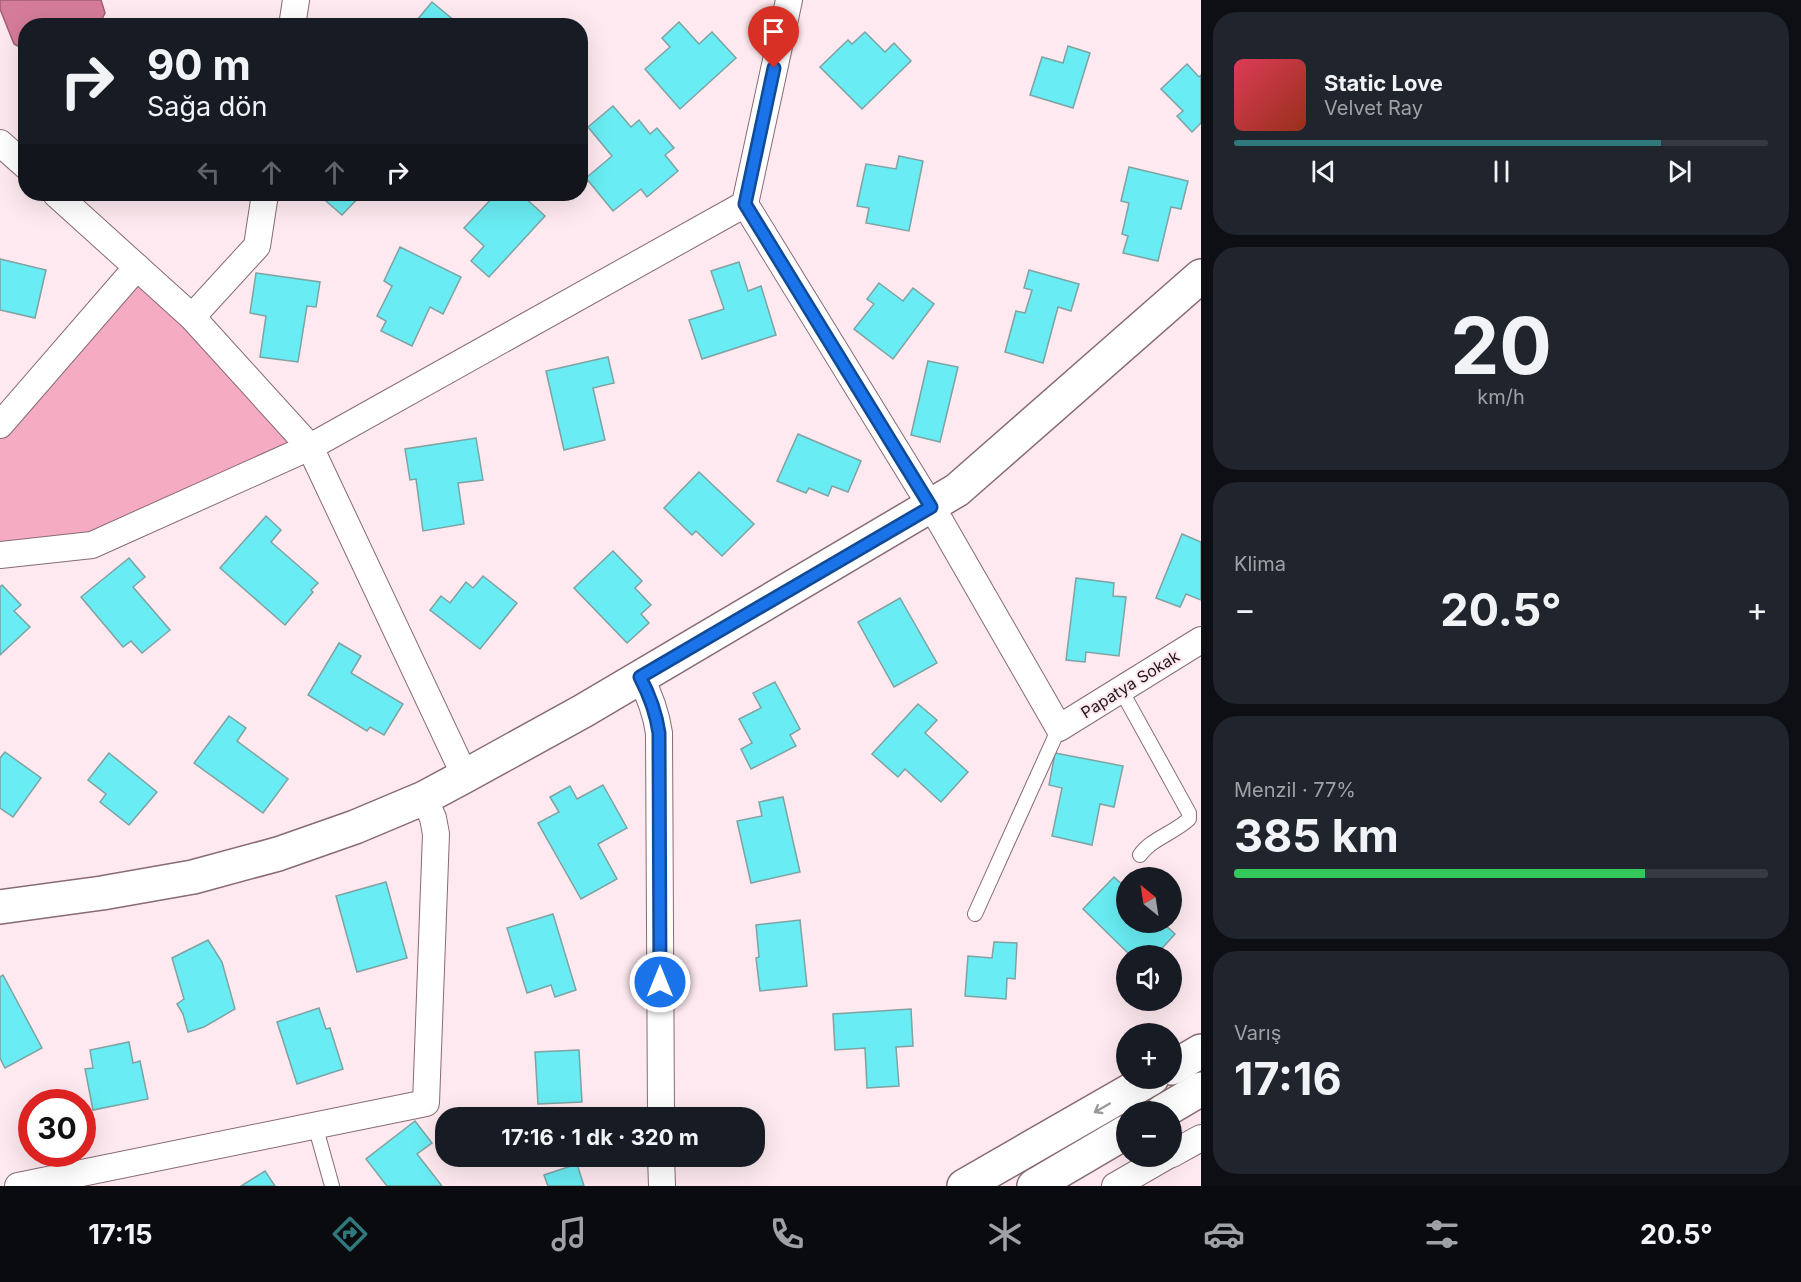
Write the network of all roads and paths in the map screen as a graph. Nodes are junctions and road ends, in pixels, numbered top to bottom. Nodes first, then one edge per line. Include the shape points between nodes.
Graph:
1 (296, 0) edge
2 (789, 0) edge
3 (293, 18) edge
4 (0, 143) edge
5 (18, 159) edge
6 (64, 201) edge
7 (264, 201) edge
8 (745, 204) junction
9 (137, 267) junction
10 (1201, 276) edge
11 (192, 317) junction
12 (0, 425) edge
13 (310, 447) junction
14 (931, 507) junction
15 (0, 555) edge
16 (1201, 640) edge
17 (640, 677) junction
18 (1120, 690) junction
19 (1059, 728) junction
20 (465, 776) junction
21 (424, 798) junction
22 (1140, 855) dead end
23 (0, 907) edge
24 (975, 914) dead end
25 (1201, 1051) edge
26 (1182, 1062) edge
27 (1133, 1089) edge
28 (1201, 1089) edge
29 (1181, 1101) edge
30 (661, 1107) edge
31 (315, 1125) junction
32 (1116, 1138) edge
33 (1201, 1138) edge
34 (1182, 1148) edge
35 (661, 1167) edge
36 (1148, 1167) edge
37 (18, 1186) edge
38 (332, 1186) edge
39 (662, 1186) edge
40 (964, 1186) edge
41 (1034, 1186) edge
42 (1115, 1186) edge

1 - 3 street
2 - 8 street
4 - 5 street
6 - 9 street
7 - 11 street via 257,246
8 - 13 street
8 - 14 street
9 - 11 street
9 - 12 street
10 - 14 street via 957,490
11 - 13 street
13 - 15 street via 92,545
13 - 20 street
14 - 17 street
14 - 19 street
16 - 18 street, Papatya Sokak
17 - 20 street
17 - 30 street via 650,695 659,733
18 - 19 street, Papatya Sokak
18 - 22 lane via 1189,813 1189,819
19 - 24 lane
20 - 21 street
21 - 23 street via 278,854 193,877
21 - 31 street via 436,834 426,1103
25 - 26 street
27 -> 40 street
28 - 29 street
31 - 37 street
31 - 38 lane
32 - 41 street
33 - 34 street
35 - 39 street
36 - 42 street

